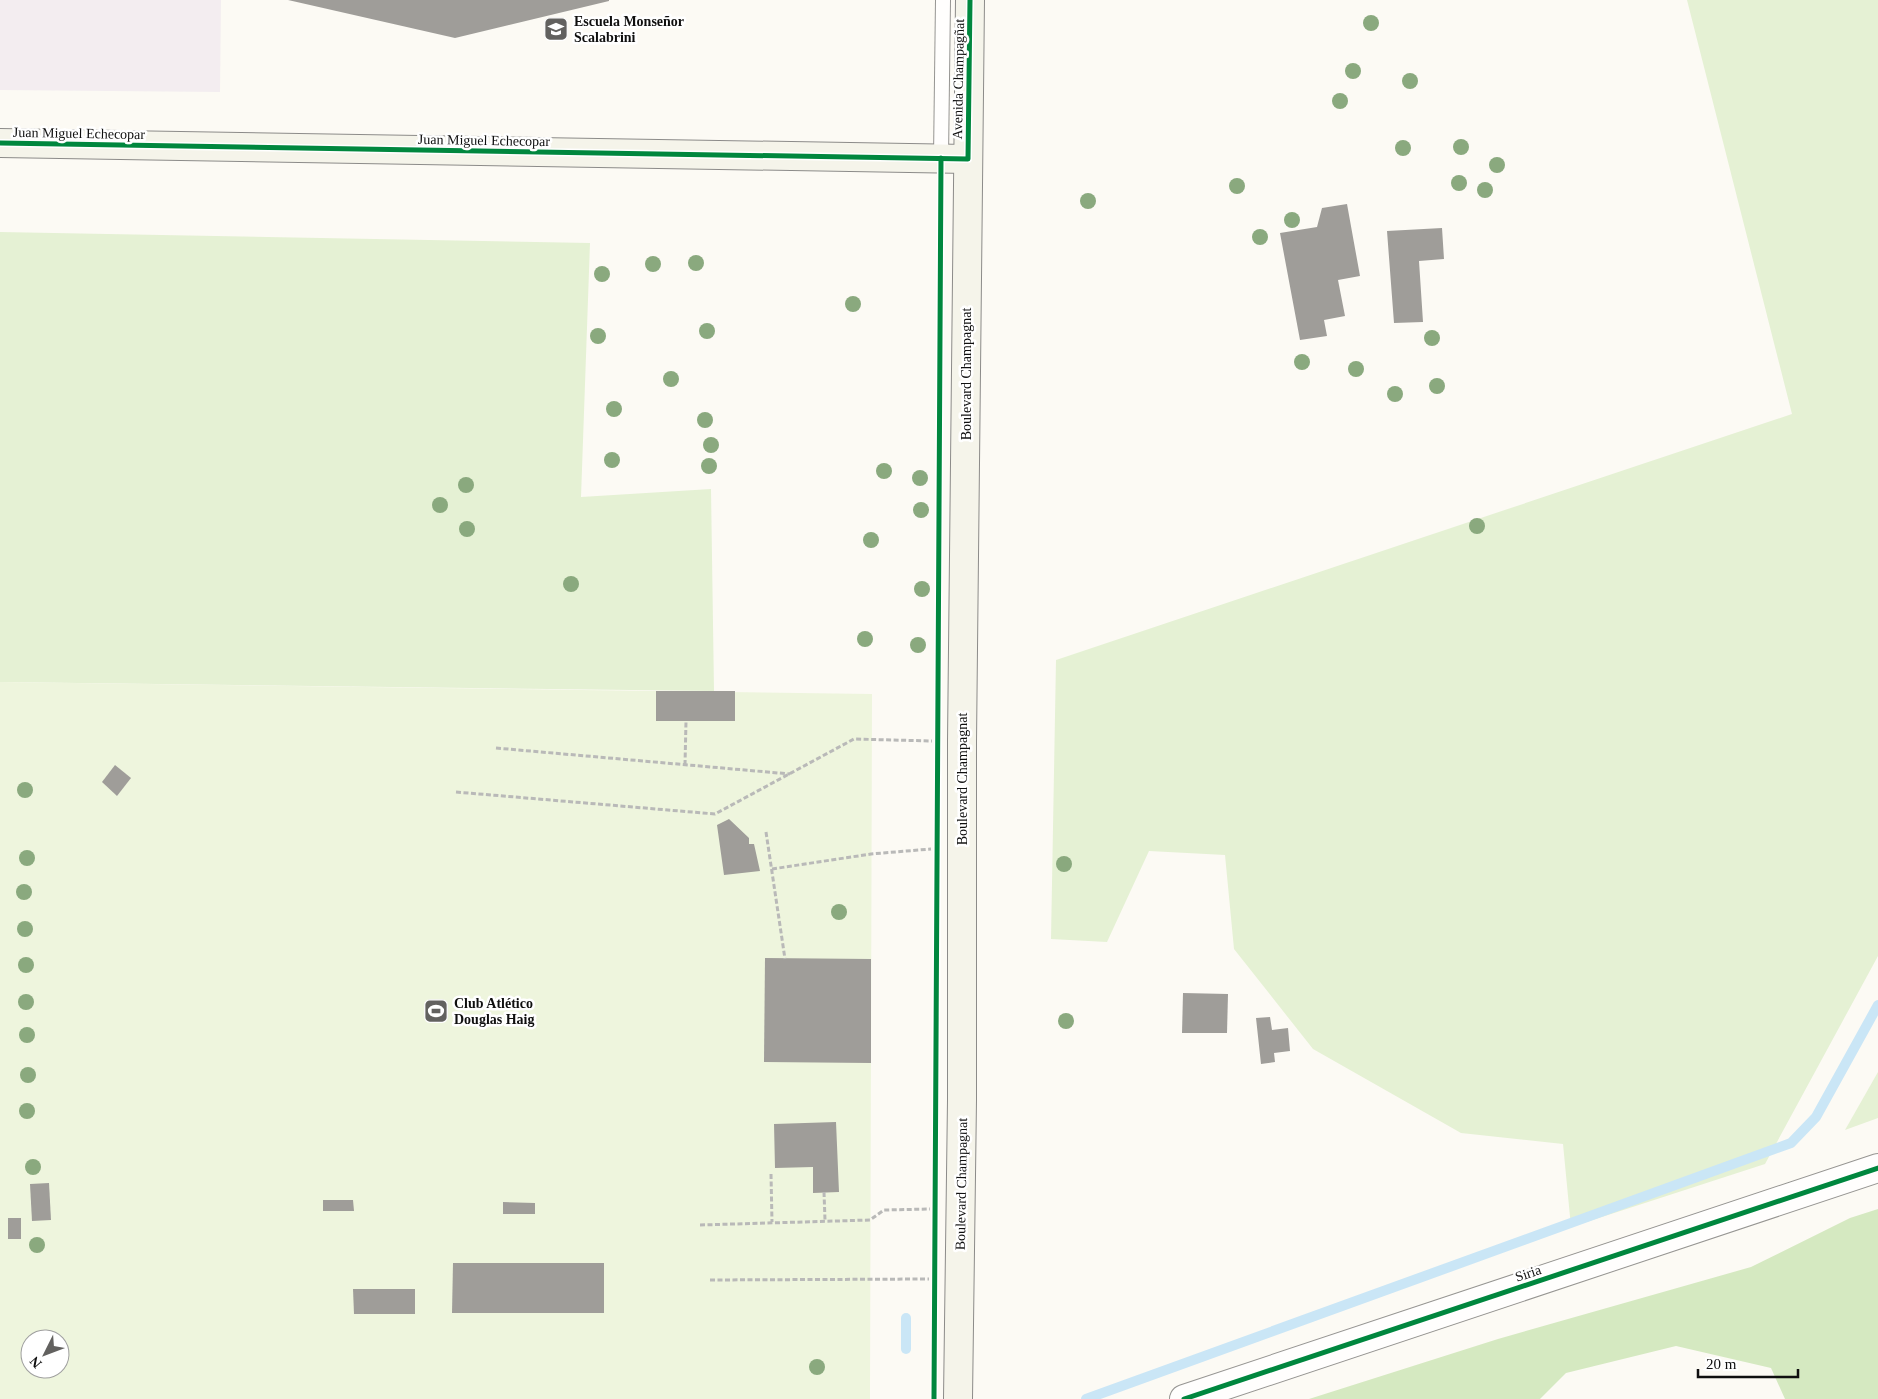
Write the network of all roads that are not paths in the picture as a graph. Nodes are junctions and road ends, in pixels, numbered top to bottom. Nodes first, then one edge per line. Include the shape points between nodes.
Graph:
1 (943, 0) edge
2 (970, 0) edge
3 (0, 143) edge
4 (941, 158) junction
5 (968, 159) junction
6 (1878, 1168) edge
7 (958, 1399) edge
8 (1184, 1399) edge

1 - 4 lane
2 - 5 main road, Avenida Champagñat
3 - 4 main road, Juan Miguel Echecopar
4 - 5 main road, Juan Miguel Echecopar
5 - 7 main road, Boulevard Champagnat
6 - 8 street, Siria

